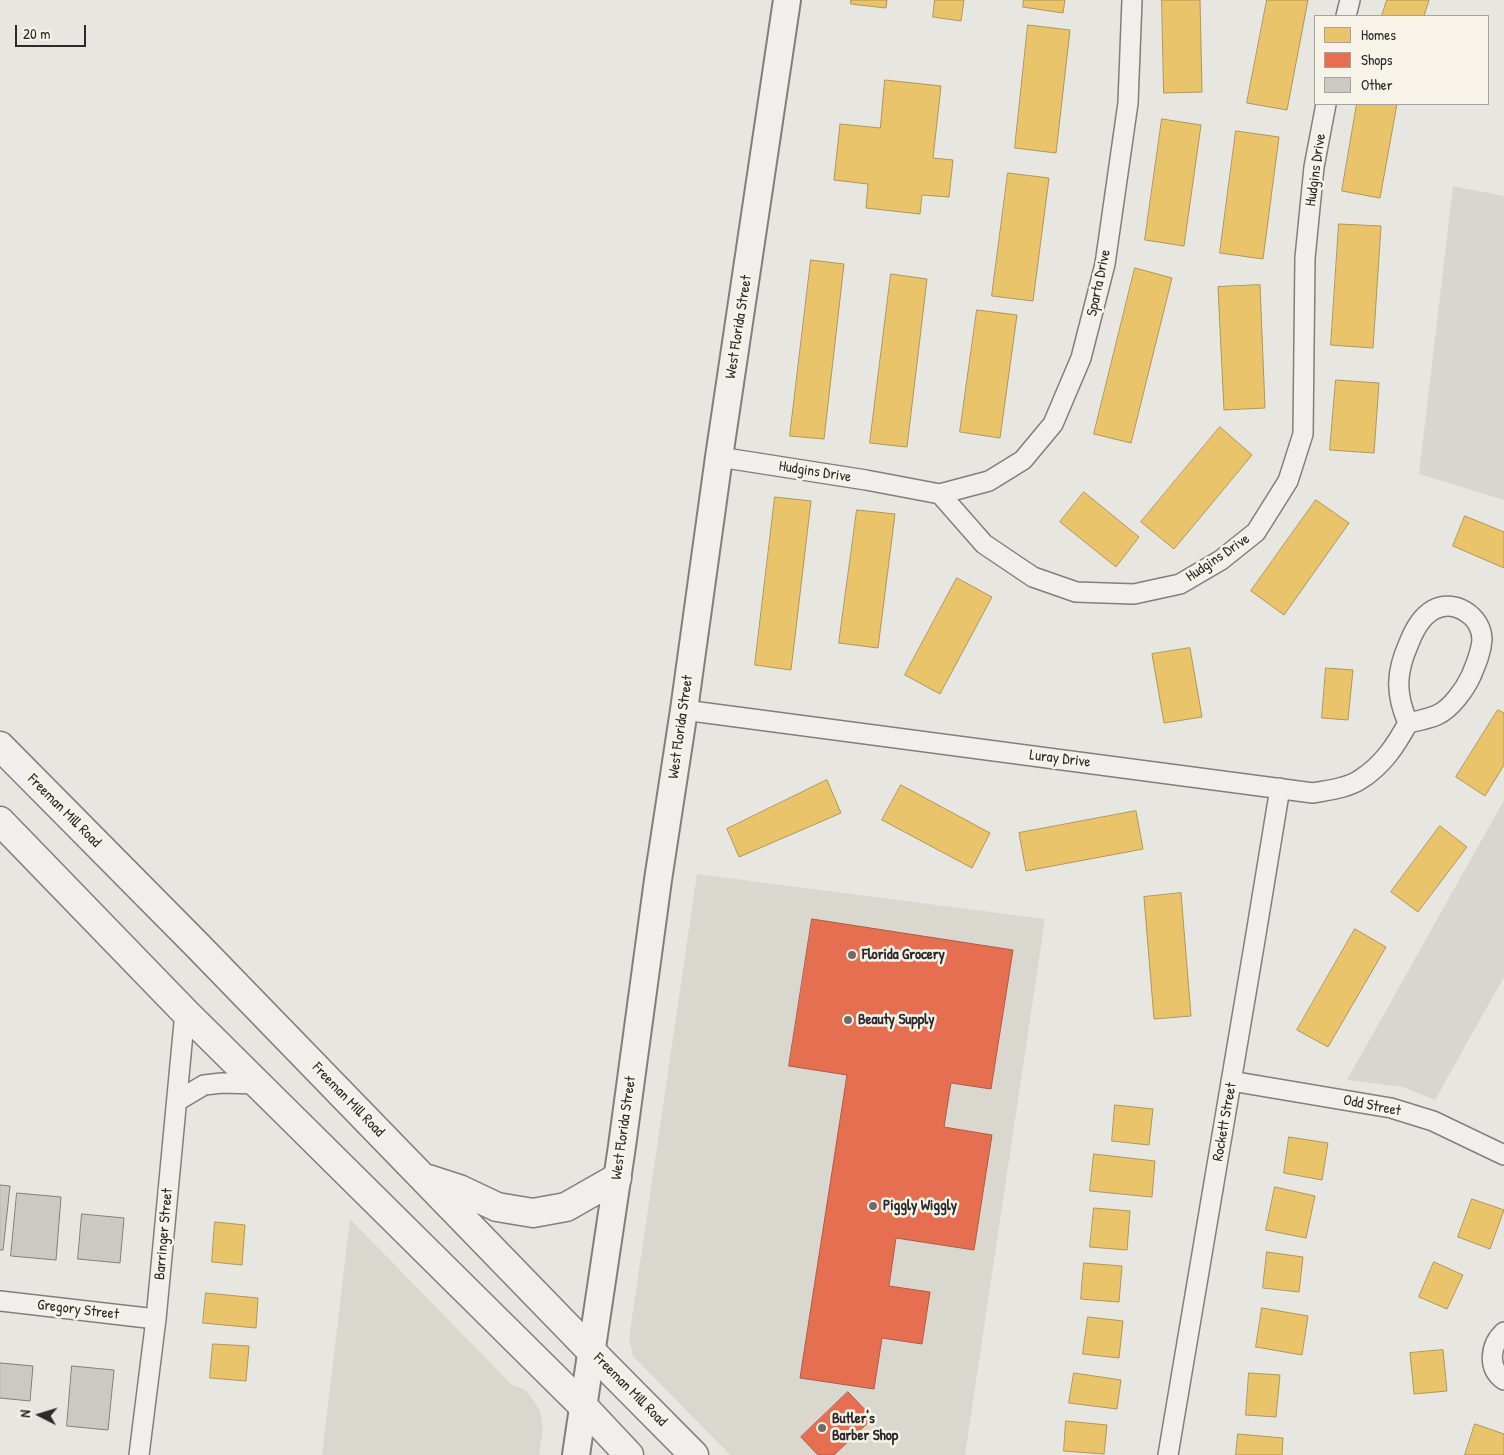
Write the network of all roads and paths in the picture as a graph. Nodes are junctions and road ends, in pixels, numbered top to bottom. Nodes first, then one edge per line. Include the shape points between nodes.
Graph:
1 (787, 0) edge
2 (1132, 0) edge
3 (1350, 0) edge
4 (1346, 15) edge
5 (1326, 105) edge
6 (719, 457) junction
7 (940, 494) junction
8 (684, 710) junction
9 (1408, 723) junction
10 (0, 746) edge
11 (1280, 788) junction
12 (0, 821) edge
13 (185, 1012) junction
14 (1232, 1081) junction
15 (258, 1084) junction
16 (176, 1101) junction
17 (1504, 1155) edge
18 (423, 1178) junction
19 (617, 1178) junction
20 (0, 1301) edge
21 (156, 1319) junction
22 (1504, 1332) edge
23 (591, 1351) junction
24 (1504, 1380) edge
25 (584, 1406) junction
26 (139, 1455) edge
27 (576, 1455) edge
28 (629, 1455) edge
29 (694, 1455) edge
30 (1168, 1455) edge

1 - 6 main road, West Florida Street
2 - 7 street, Sparta Drive via 1128,103 1105,264 1082,358 1053,424 1023,460 989,481
3 - 4 street
5 - 7 street, Hudgins Drive via 1314,167 1305,258 1303,434 1288,481 1256,532 1221,560 1180,584 1134,594 1076,592 1033,577 984,544
6 - 7 street, Hudgins Drive
6 - 8 main road, West Florida Street
8 - 11 street, Luray Drive
8 - 19 main road, West Florida Street
9 - 9 street via 1437,715 1467,686 1480,653 1482,637 1476,620 1464,610 1448,606 1434,609 1421,619 1410,639 1401,660 1398,685 1401,708
9 - 11 street, Luray Drive via 1383,761 1360,780 1336,789 1313,792
10 - 18 main road, Freeman Mill Road
11 - 14 street, Rockett Street
12 - 13 main road
13 - 15 main road
13 - 16 street, Barringer Street
14 - 17 street, Odd Street via 1391,1108 1432,1121
14 - 30 street, Rockett Street
15 - 16 street via 204,1085
15 - 25 main road
16 - 21 street, Barringer Street
18 - 19 main road via 459,1189 498,1207 533,1213 566,1207
18 - 23 main road, Freeman Mill Road
19 - 23 main road, West Florida Street
20 - 21 street, Gregory Street
21 - 26 street, Barringer Street
22 - 24 street via 1496,1340 1492,1359
23 - 25 main road, West Florida Street
23 - 29 main road, Freeman Mill Road
25 - 27 main road, West Florida Street
25 - 28 main road

